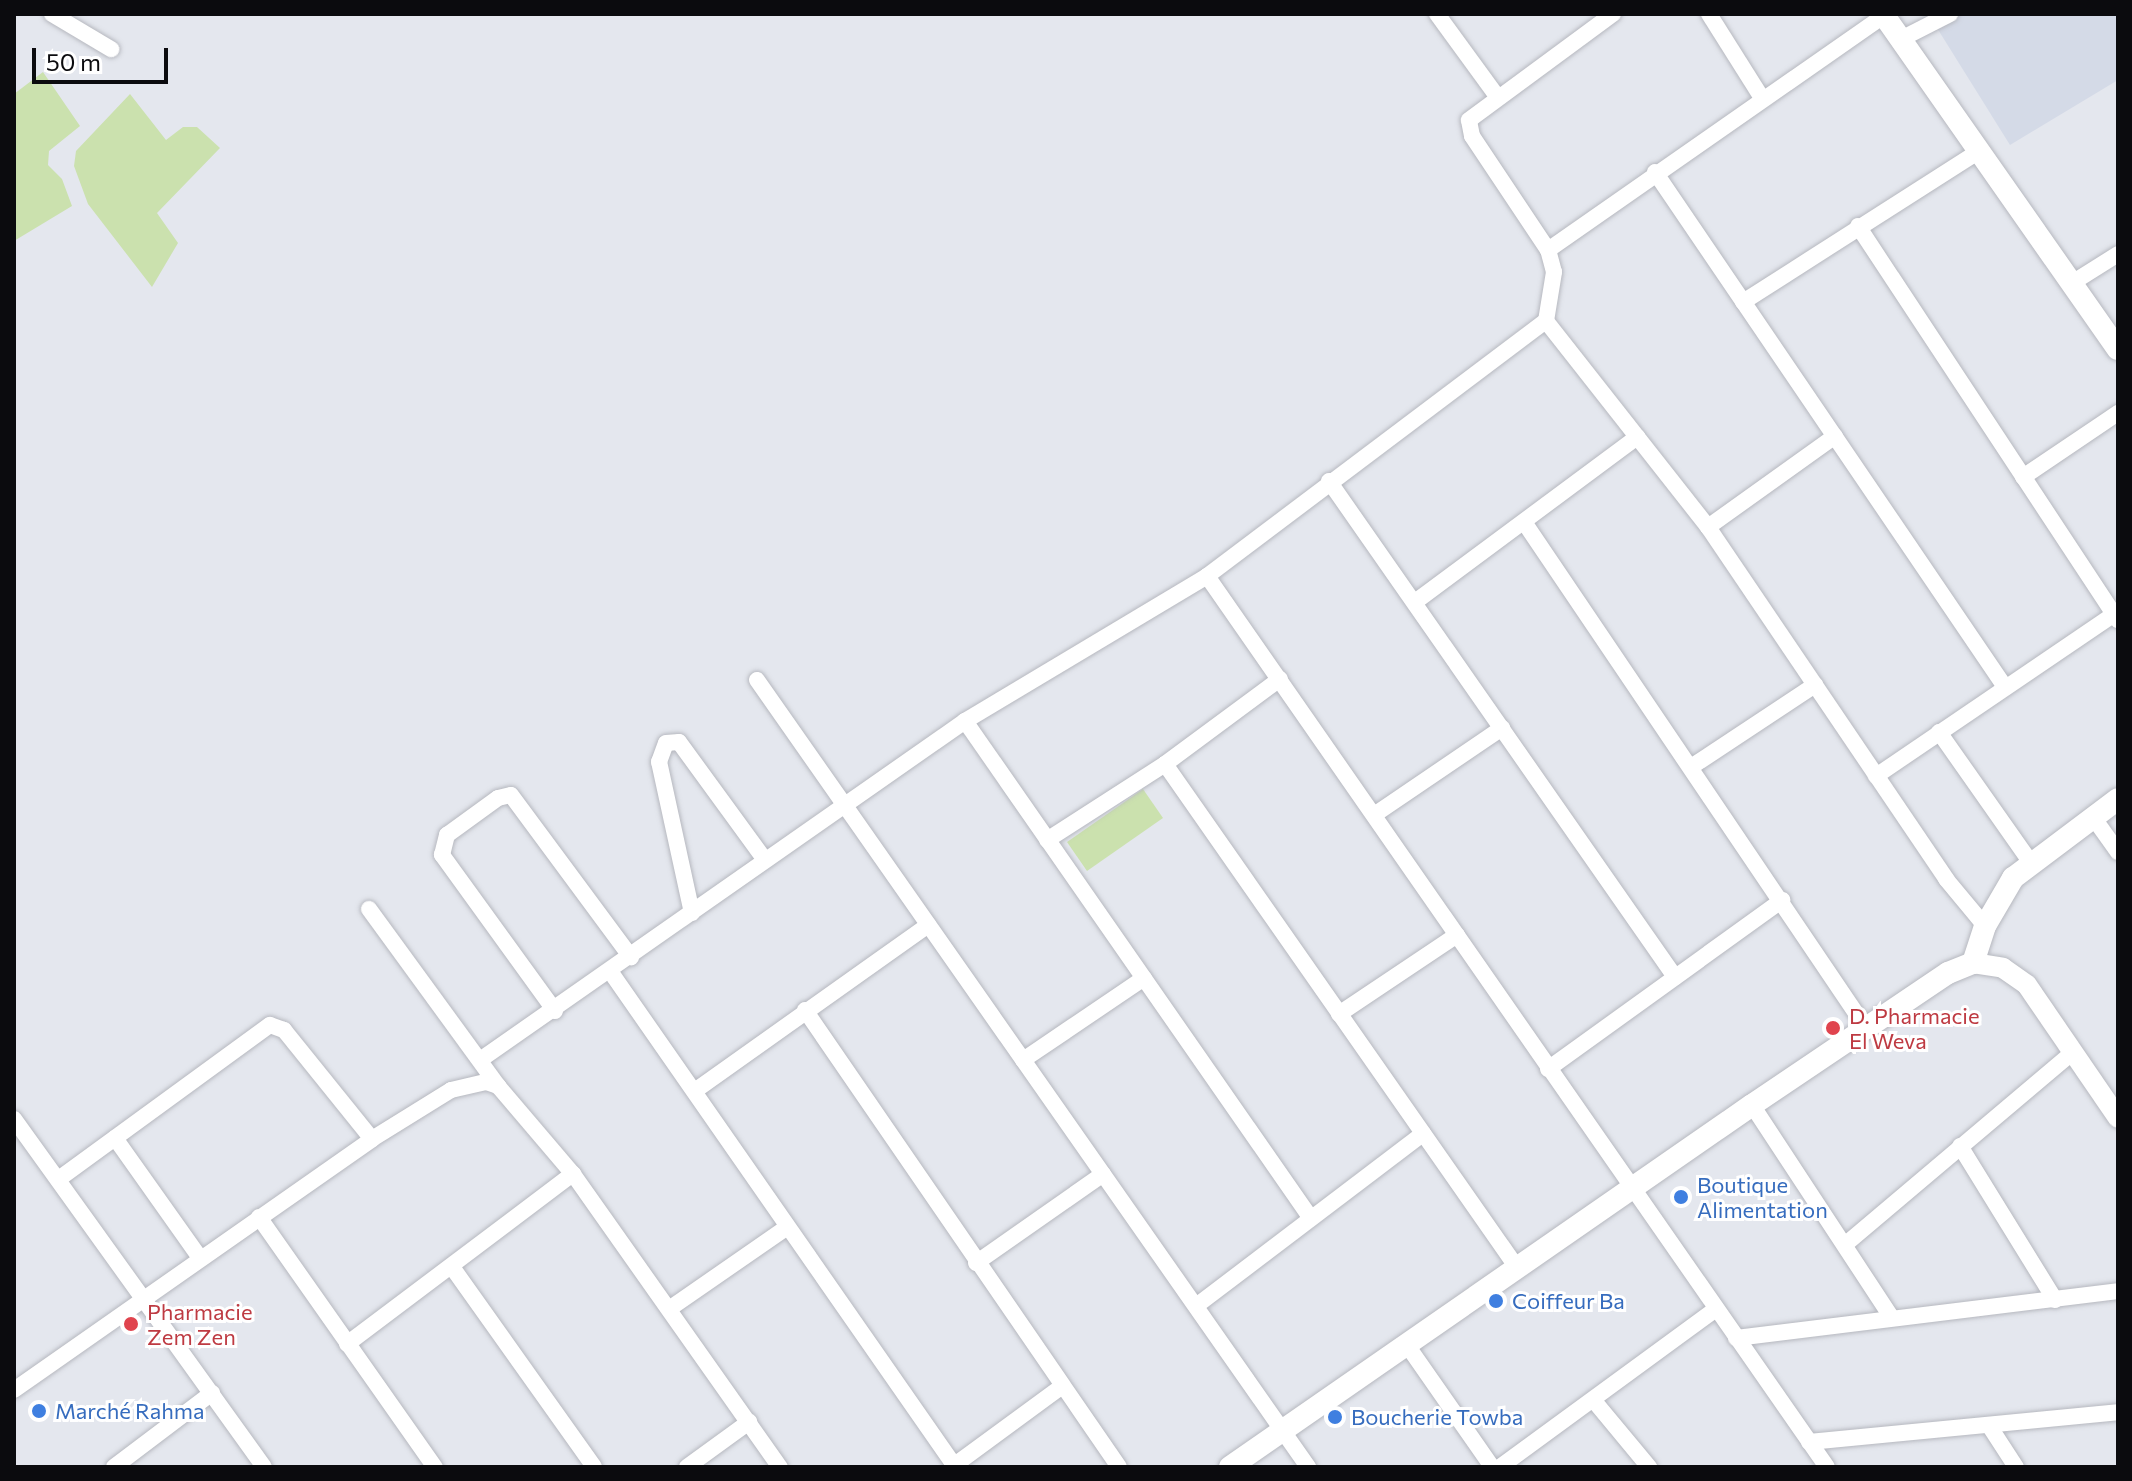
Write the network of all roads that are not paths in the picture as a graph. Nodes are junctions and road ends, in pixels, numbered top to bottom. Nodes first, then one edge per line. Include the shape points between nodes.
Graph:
1 (52, 14) edge
2 (1437, 14) edge
3 (1613, 14) edge
4 (1709, 14) edge
5 (1950, 14) edge
6 (1884, 15) edge
7 (1901, 39) junction
8 (111, 49) dead end
9 (1496, 95) junction
10 (1762, 98) junction
11 (1979, 151) junction
12 (1655, 172) junction
13 (1858, 226) junction
14 (1548, 250) junction
15 (2118, 254) edge
16 (2072, 283) junction
17 (1743, 302) junction
18 (1546, 321) junction
19 (2118, 349) edge
20 (2118, 413) edge
21 (1835, 436) junction
22 (1637, 437) junction
23 (2023, 477) junction
24 (1329, 481) junction
25 (1524, 522) junction
26 (1708, 527) junction
27 (1207, 576) junction
28 (1415, 602) junction
29 (2116, 617) edge
30 (1280, 679) junction
31 (757, 680) dead end
32 (1815, 685) junction
33 (2005, 687) junction
34 (965, 721) junction
35 (1502, 728) junction
36 (1939, 732) junction
37 (1165, 764) junction
38 (1691, 767) junction
39 (1876, 776) junction
40 (2118, 799) edge
41 (842, 804) junction
42 (1374, 815) junction
43 (2093, 817) junction
44 (1047, 840) junction
45 (2118, 852) edge
46 (765, 860) junction
47 (2031, 863) junction
48 (1782, 900) junction
49 (369, 909) dead end
50 (692, 913) junction
51 (928, 925) junction
52 (1985, 926) junction
53 (1457, 935) junction
54 (631, 957) junction
55 (1973, 963) junction
56 (610, 971) junction
57 (1675, 977) junction
58 (1144, 978) junction
59 (805, 1010) junction
60 (555, 1011) junction
61 (1339, 1014) junction
62 (1866, 1028) junction
63 (2072, 1053) junction
64 (480, 1060) junction
65 (1023, 1060) junction
66 (1548, 1069) junction
67 (498, 1086) junction
68 (696, 1090) junction
69 (1752, 1105) junction
70 (2118, 1118) edge
71 (14, 1119) edge
72 (1423, 1134) junction
73 (115, 1138) junction
74 (372, 1139) junction
75 (1960, 1146) junction
76 (573, 1174) junction
77 (1103, 1174) junction
78 (60, 1178) junction
79 (1632, 1190) junction
80 (259, 1217) junction
81 (1310, 1217) junction
82 (786, 1228) junction
83 (1847, 1243) junction
84 (200, 1258) junction
85 (976, 1263) junction
86 (452, 1267) junction
87 (1518, 1269) junction
88 (2118, 1291) edge
89 (144, 1296) junction
90 (2055, 1300) junction
91 (1196, 1306) junction
92 (669, 1309) junction
93 (1716, 1309) junction
94 (1892, 1318) junction
95 (1736, 1338) junction
96 (347, 1344) junction
97 (1407, 1345) junction
98 (15, 1387) edge
99 (1061, 1387) junction
100 (212, 1393) junction
101 (1595, 1402) junction
102 (2118, 1412) edge
103 (749, 1422) junction
104 (1990, 1427) junction
105 (1284, 1430) junction
106 (1809, 1442) junction
107 (124, 1464) edge
108 (953, 1466) edge
109 (264, 1467) edge
110 (435, 1467) edge
111 (594, 1467) edge
112 (687, 1467) edge
113 (780, 1467) edge
114 (1119, 1467) edge
115 (1230, 1467) edge
116 (1308, 1467) edge
117 (1492, 1467) edge
118 (1500, 1467) edge
119 (1649, 1467) edge
120 (1827, 1467) edge
121 (2016, 1467) edge

1 - 8 street
2 - 9 street
3 - 9 street
4 - 10 street
5 - 7 street
6 - 7 main road
6 - 10 street
7 - 11 main road
9 - 14 street via 1469,120 1472,136
10 - 12 street
11 - 13 street
11 - 16 main road
12 - 14 street
12 - 17 street
13 - 17 street
13 - 23 street
14 - 18 street via 1554,272
15 - 16 street
16 - 19 main road
17 - 21 street
18 - 22 street
18 - 24 street
20 - 23 street
21 - 26 street
21 - 33 street
22 - 25 street
22 - 26 street
23 - 29 street
24 - 27 street
24 - 28 street
25 - 28 street
25 - 38 street
26 - 32 street
27 - 30 street
27 - 34 street
28 - 35 street
29 - 33 street
30 - 37 street
30 - 42 street
31 - 41 street
32 - 38 street
32 - 39 street
33 - 36 street
34 - 41 street
34 - 44 street
35 - 42 street
35 - 57 street
36 - 39 street
36 - 47 street
37 - 44 street
37 - 61 street
38 - 48 street
39 - 52 street
40 - 43 main road
41 - 46 street
41 - 51 street
42 - 53 street
43 - 45 street
43 - 47 main road
44 - 58 street
46 - 50 street
46 - 50 street via 679,742 666,743 659,762
47 - 52 main road via 2013,878
48 - 57 street
48 - 62 street
49 - 64 street
50 - 54 street
51 - 59 street
51 - 65 street
52 - 55 main road
53 - 61 street
53 - 66 street
54 - 56 street
54 - 60 street via 511,795 498,798 447,835 442,855
55 - 62 main road via 1956,968
55 - 63 street via 2003,968 2027,985
56 - 60 street
56 - 68 street
57 - 66 street
58 - 65 street
58 - 81 street
59 - 68 street
59 - 85 street
60 - 64 street
61 - 72 street
62 - 69 main road
63 - 70 street
63 - 75 street
64 - 67 street
65 - 77 street
66 - 79 street
67 - 74 street via 486,1082 451,1090
67 - 76 street
68 - 82 street
69 - 79 main road
69 - 83 street
71 - 78 street
72 - 81 street
72 - 87 street
73 - 74 street via 270,1025 284,1030
73 - 78 street
73 - 84 street
74 - 80 street
75 - 83 street
75 - 90 street
76 - 86 street
76 - 92 street
77 - 85 street
77 - 91 street
78 - 89 street
79 - 87 main road
79 - 93 street
80 - 84 street
80 - 96 street
81 - 91 street
82 - 92 street
82 - 108 street
83 - 94 street
84 - 89 street
85 - 99 street
86 - 96 street
86 - 111 street
87 - 97 main road
88 - 90 street
89 - 98 street
89 - 100 street
90 - 94 street
91 - 105 street
92 - 103 street
93 - 95 street
93 - 101 street
94 - 95 street
95 - 106 street
96 - 110 street
97 - 105 main road
97 - 117 street
99 - 108 street
99 - 114 street
100 - 107 street
100 - 109 street
101 - 118 street
101 - 119 street
102 - 104 street
103 - 112 street
103 - 113 street
104 - 106 street
104 - 121 street
105 - 115 main road
105 - 116 street
106 - 120 street

